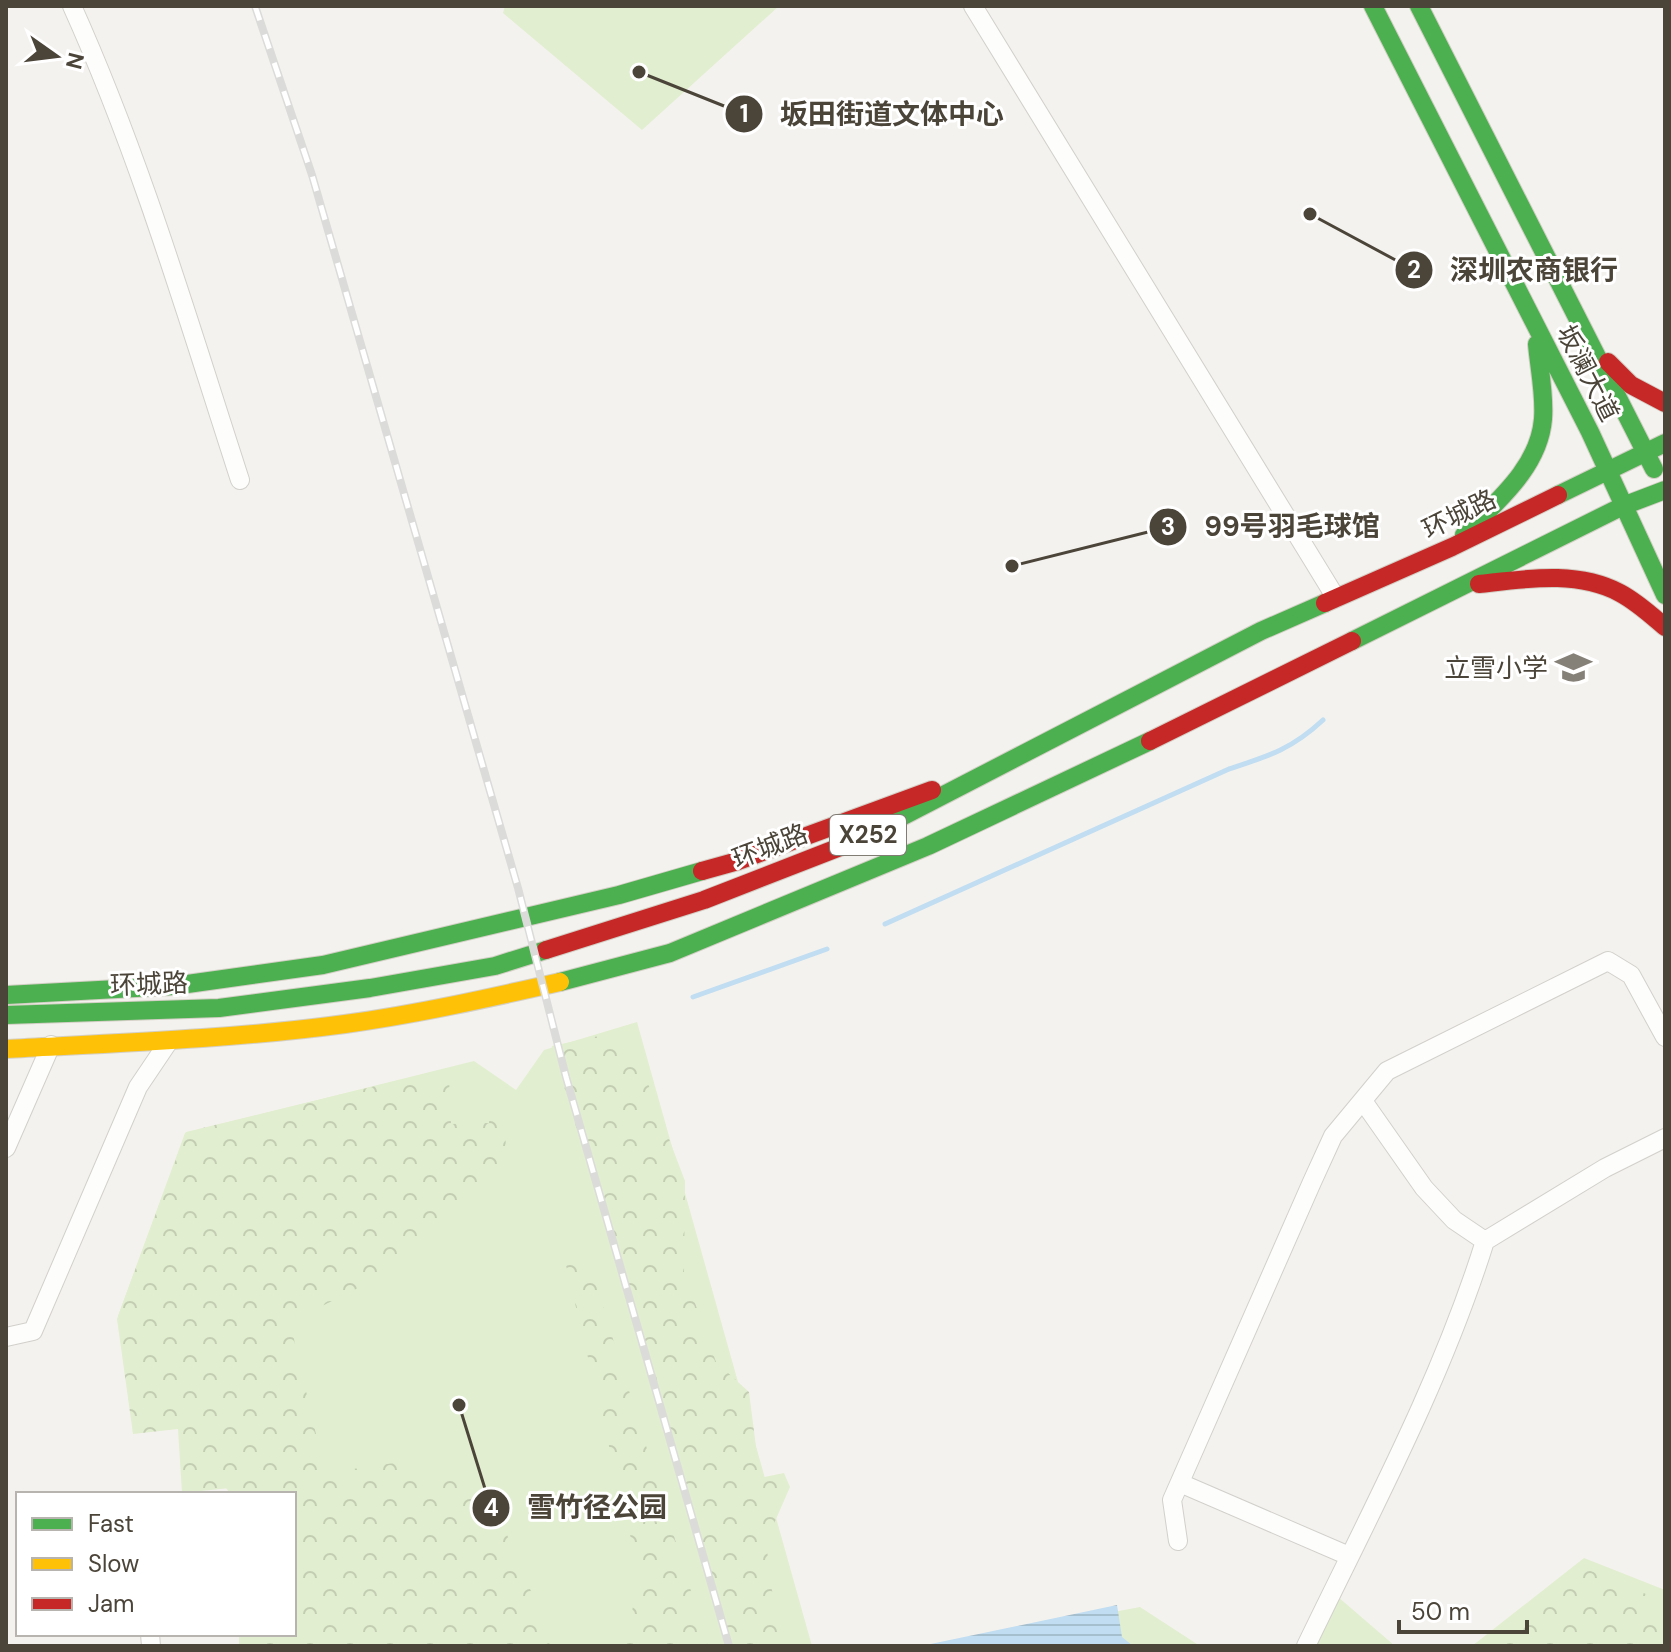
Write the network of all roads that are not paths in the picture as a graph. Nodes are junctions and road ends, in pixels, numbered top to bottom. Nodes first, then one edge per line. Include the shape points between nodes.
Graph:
1 (72, 6) edge
2 (973, 6) edge
3 (1373, 6) edge
4 (1419, 6) edge
5 (1535, 328) junction
6 (1590, 345) junction
7 (1665, 403) edge
8 (1665, 443) edge
9 (1647, 451) junction
10 (1608, 470) junction
11 (240, 480) dead end
12 (1664, 492) edge
13 (1623, 506) junction
14 (1452, 547) junction
15 (1458, 587) junction
16 (1665, 595) edge
17 (1336, 598) junction
18 (1665, 627) edge
19 (1025, 755) junction
20 (6, 995) edge
21 (6, 1015) edge
22 (1665, 1037) edge
23 (169, 1041) junction
24 (51, 1045) junction
25 (6, 1049) edge
26 (1363, 1101) junction
27 (1665, 1138) edge
28 (6, 1148) edge
29 (1485, 1241) junction
30 (6, 1337) edge
31 (1180, 1483) junction
32 (1178, 1541) dead end
33 (1349, 1556) junction
34 (1306, 1646) edge

1 - 11 street via 145,188
2 - 17 street
3 - 5 main road, 坂澜大道
4 - 6 main road, 坂澜大道
5 - 10 main road, 坂澜大道
5 - 14 main road via 1543,408 1535,451 1520,476
6 - 7 main road via 1631,385
6 - 9 main road, 坂澜大道
8 - 9 main road, 环城路 / X252
9 - 10 main road, 环城路 / X252
9 - 12 main road, 坂澜大道
10 - 13 main road, 坂澜大道
10 - 14 main road, 环城路 / X252
12 - 13 main road, X252
13 - 15 main road, X252
13 - 16 main road, 坂澜大道
14 - 17 main road, 环城路 / X252
15 - 18 main road via 1574,578 1615,590
15 - 23 main road, X252 via 1257,690 928,846 670,953 453,1006 345,1024
17 - 19 main road, 环城路 / X252 via 1261,631
19 - 20 main road via 738,861 451,935 323,965 173,986
19 - 21 main road, 环城路 / X252 via 853,842 704,900 495,966 219,1008
22 - 26 street via 1631,975 1608,961 1387,1071
23 - 24 main road, X252
23 - 30 street via 138,1087 33,1331
24 - 25 main road, X252
24 - 28 street
26 - 29 street via 1424,1188 1454,1220
26 - 31 street via 1333,1136
27 - 29 street
29 - 33 street via 1424,1400
31 - 32 street via 1172,1500
31 - 33 street
33 - 34 street

